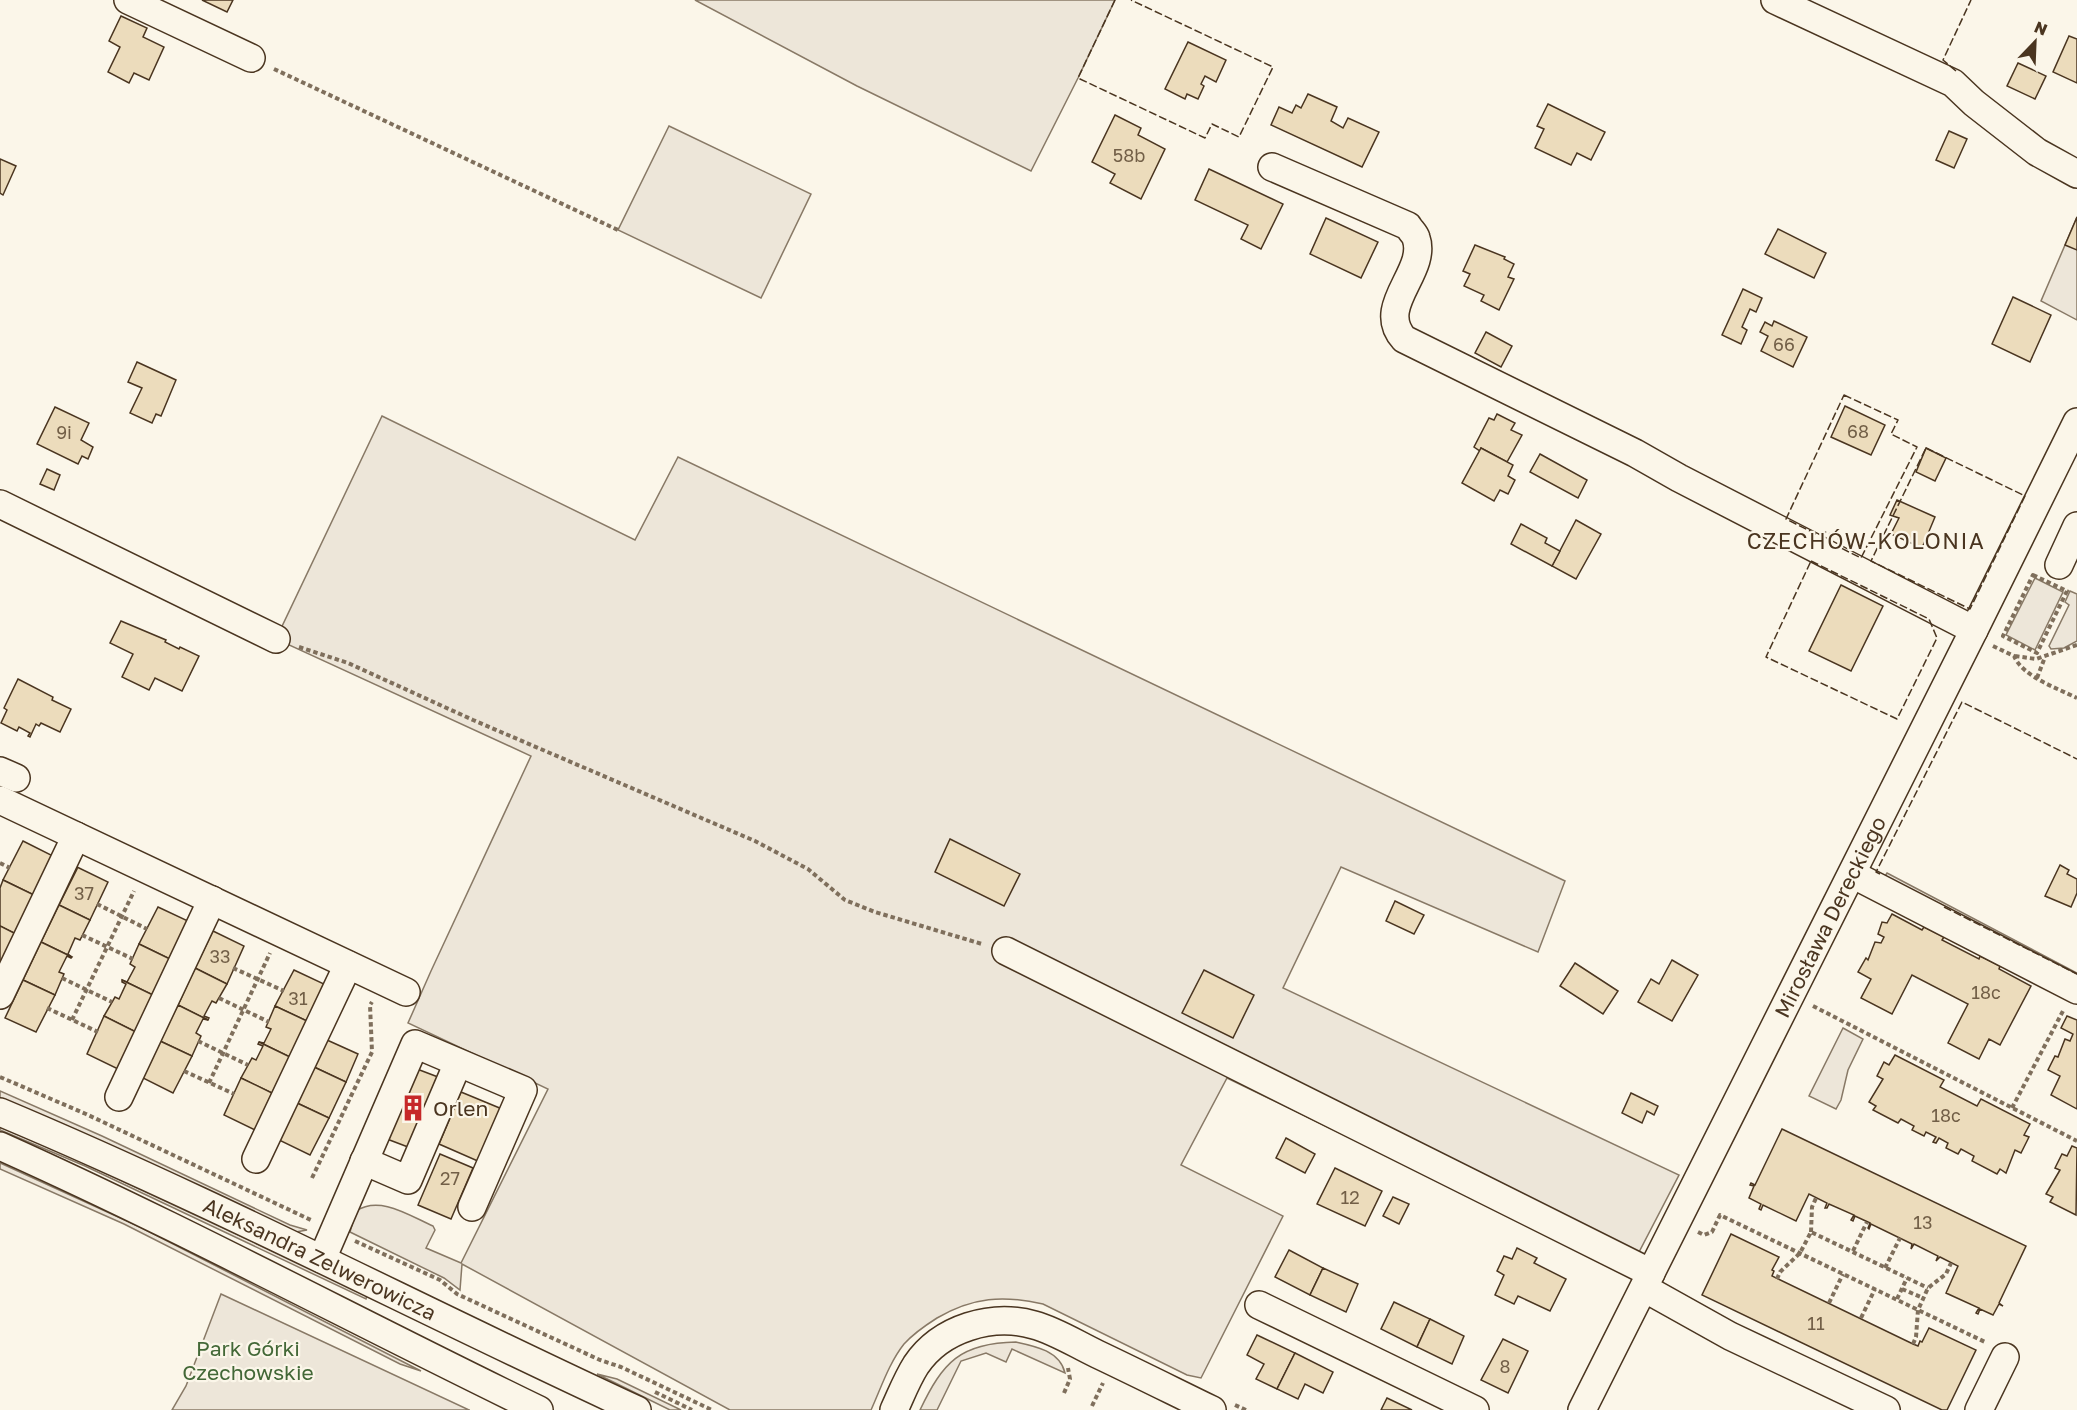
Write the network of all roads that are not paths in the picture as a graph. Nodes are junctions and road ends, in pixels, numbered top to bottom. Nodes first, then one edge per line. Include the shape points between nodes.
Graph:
1 (128, 0) edge
2 (1775, 0) edge
3 (251, 58) road end
4 (1272, 167) dead end
5 (2077, 174) edge
6 (2077, 422) edge
7 (0, 504) edge
8 (2077, 526) edge
9 (2059, 565) dead end
10 (1980, 636) junction
11 (276, 639) road end
12 (0, 800) edge
13 (76, 836) junction
14 (1852, 874) junction
15 (212, 900) junction
16 (1006, 951) road end
17 (348, 964) junction
18 (406, 992) dead end
19 (0, 995) edge
20 (2071, 999) edge
21 (458, 1063) junction
22 (119, 1097) dead end
23 (0, 1112) edge
24 (0, 1146) edge
25 (256, 1159) dead end
26 (364, 1161) junction
27 (472, 1206) dead end
28 (322, 1259) junction
29 (1647, 1280) junction
30 (1259, 1305) dead end
31 (1997, 1350) road end
32 (539, 1410) edge
33 (637, 1410) edge
34 (894, 1410) edge
35 (1212, 1410) edge
36 (1475, 1410) edge
37 (1582, 1410) edge
38 (1886, 1410) edge
39 (1979, 1410) edge

1 - 3 street
2 - 5 street via 1953,83 2037,152
4 - 10 street via 1408,226 1416,238 1417,258 1394,313 1397,331 1404,339 1635,453
6 - 10 street, Mirosława Dereckiego
7 - 11 street
8 - 9 street
10 - 14 street, Mirosława Dereckiego
12 - 13 street
13 - 15 street
13 - 19 street
14 - 20 street
14 - 29 street, Mirosława Dereckiego
15 - 17 street
15 - 22 street
16 - 29 street
17 - 18 street
17 - 25 street
21 - 26 street via 415,1044
21 - 26 street via 408,1180
21 - 27 street via 523,1090
23 - 28 street, Aleksandra Zelwerowicza
24 - 32 street, Aleksandra Zelwerowicza via 167,1224
26 - 28 street
28 - 33 street, Aleksandra Zelwerowicza
29 - 37 street, Mirosława Dereckiego
29 - 38 street via 1730,1336
30 - 36 street
31 - 39 street
34 - 35 street via 917,1364 930,1350 959,1331 994,1320 1013,1320 1045,1329

